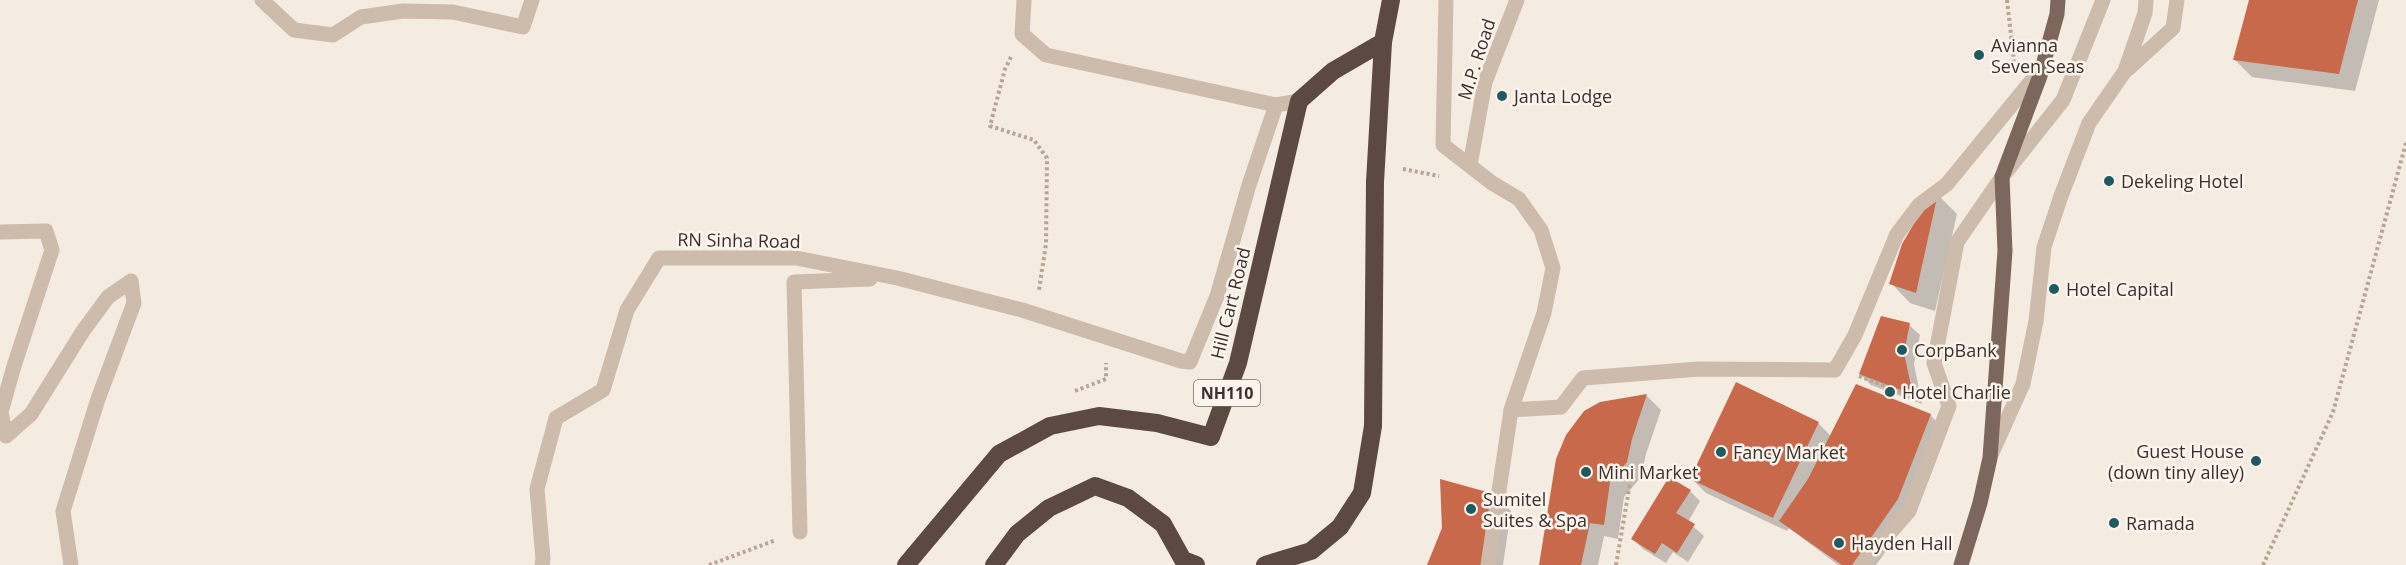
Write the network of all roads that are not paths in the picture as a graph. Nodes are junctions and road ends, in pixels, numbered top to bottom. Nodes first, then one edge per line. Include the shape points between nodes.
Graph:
1 (262, 0) edge
2 (532, 0) edge
3 (1024, 0) edge
4 (1391, 0) edge
5 (1446, 0) edge
6 (1516, 0) edge
7 (2058, 0) edge
8 (2103, 0) edge
9 (2146, 0) edge
10 (2177, 0) edge
11 (1384, 37) junction
12 (2043, 65) junction
13 (2125, 70) junction
14 (1299, 101) junction
15 (1276, 105) junction
16 (1470, 165) junction
17 (2002, 177) junction
18 (0, 232) edge
19 (897, 278) junction
20 (1511, 410) junction
21 (1990, 458) junction
22 (800, 532) road end
23 (71, 565) edge
24 (542, 565) edge
25 (906, 565) edge
26 (994, 565) edge
27 (1196, 565) edge
28 (1265, 565) edge
29 (1488, 565) edge
30 (1862, 565) edge
31 (1961, 565) edge

1 - 2 street via 294,30 333,35 361,17 403,11 453,12 523,27
3 - 15 street via 1022,34 1046,55
4 - 11 highway
5 - 16 street via 1443,145
6 - 16 street, M.P. Road via 1485,82
7 - 12 main road
8 - 17 street via 2063,100
9 - 13 street
10 - 13 street via 2173,28
11 - 14 highway via 1333,70
11 - 28 highway via 1376,165 1373,426 1362,493 1340,527 1311,551
12 - 17 main road
12 - 20 street via 1947,184 1919,205 1897,234 1855,335 1835,370 1699,369 1583,378 1561,407
13 - 21 street via 2089,123 2061,196 2044,248 2036,321 2023,384
14 - 15 street
14 - 25 highway, Hill Cart Road / NH110 via 1238,363 1211,437 1157,423 1100,416 1050,426 999,454
15 - 19 street, RN Sinha Road via 1217,296 1190,362
16 - 20 street via 1519,199 1541,230 1553,268 1544,313
17 - 21 main road via 2006,251
17 - 30 street via 1957,242 1934,363 1948,406 1909,511
18 - 23 street via 46,231 52,250 1,412 6,436 31,414 108,297 130,281 134,303 98,399 63,511
19 - 22 street via 794,282
19 - 24 street, RN Sinha Road via 796,258 659,258 627,310 603,390 556,418 537,489
20 - 29 street
21 - 31 main road
26 - 27 highway via 1017,534 1049,508 1095,486 1128,498 1163,524 1183,560

